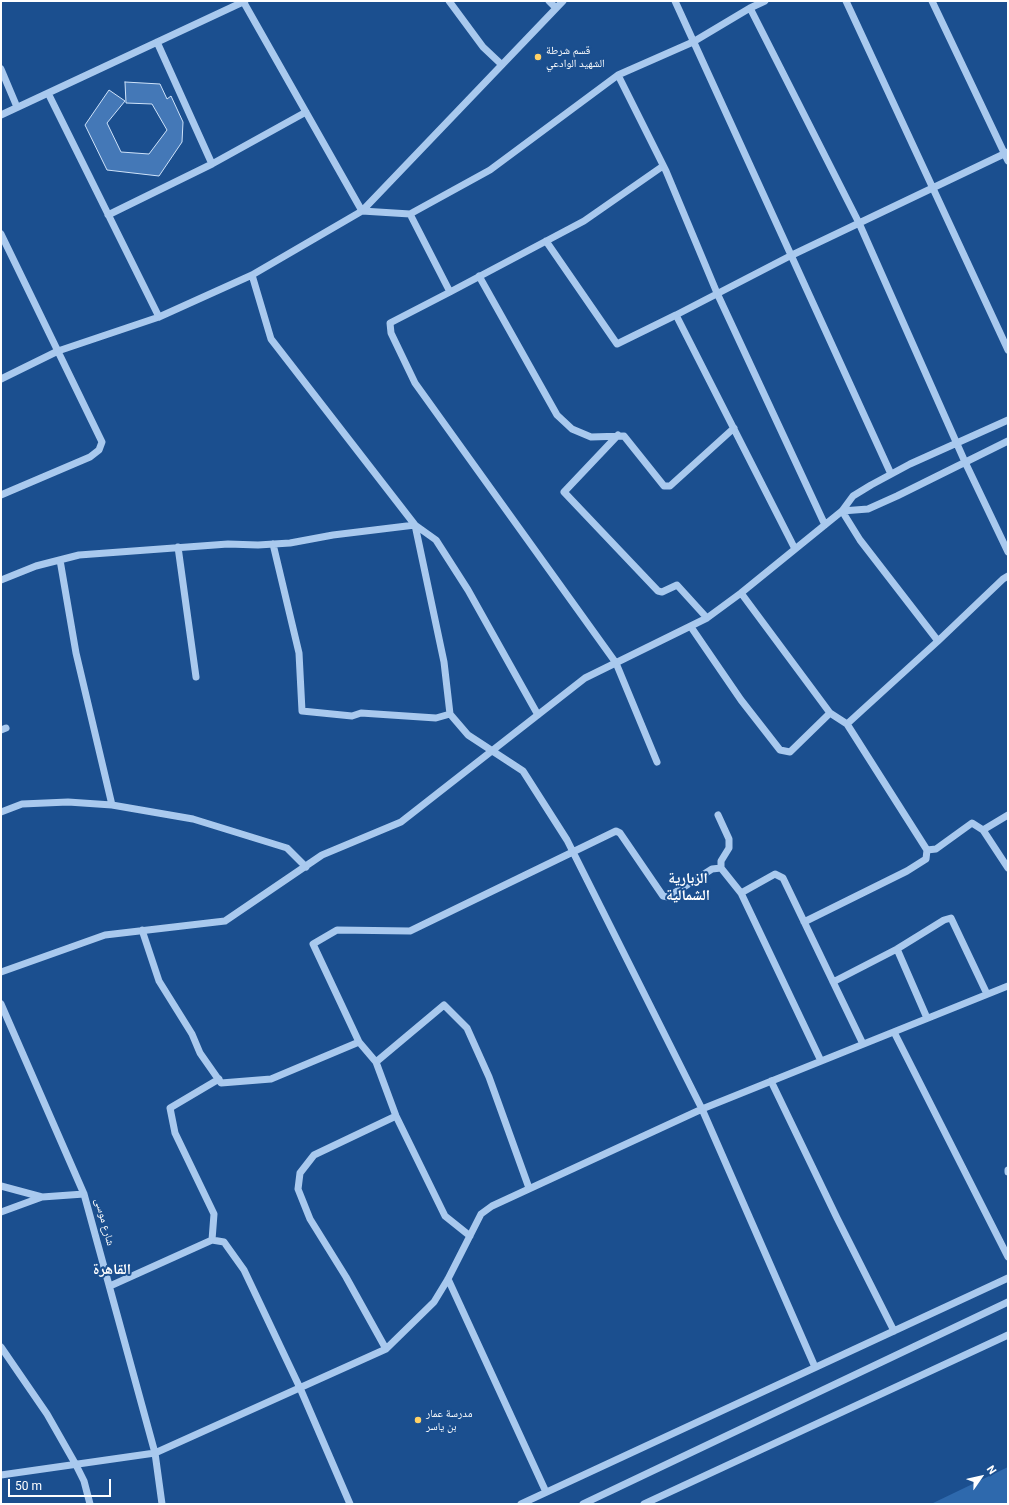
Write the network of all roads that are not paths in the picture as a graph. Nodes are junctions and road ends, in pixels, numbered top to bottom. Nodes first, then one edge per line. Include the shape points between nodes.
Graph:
1 (244, 1) edge
2 (448, 1) edge
3 (549, 1) edge
4 (563, 1) edge
5 (675, 1) edge
6 (765, 1) edge
7 (846, 1) edge
8 (932, 1) edge
9 (556, 8) junction
10 (750, 8) junction
11 (157, 42) junction
12 (693, 42) junction
13 (502, 64) junction
14 (1, 69) edge
15 (618, 75) junction
16 (48, 93) junction
17 (17, 107) junction
18 (306, 112) junction
19 (1, 114) edge
20 (1006, 153) edge
21 (1008, 161) edge
22 (212, 164) junction
23 (663, 166) junction
24 (932, 188) junction
25 (362, 211) junction
26 (410, 214) junction
27 (108, 215) junction
28 (859, 224) junction
29 (1, 234) edge
30 (546, 241) junction
31 (790, 256) junction
32 (252, 275) junction
33 (479, 276) junction
34 (450, 292) junction
35 (717, 293) junction
36 (676, 315) junction
37 (159, 317) junction
38 (1008, 350) edge
39 (58, 352) junction
40 (1, 379) edge
41 (1008, 420) edge
42 (734, 428) junction
43 (618, 435) junction
44 (1008, 442) edge
45 (958, 443) junction
46 (965, 462) junction
47 (891, 474) junction
48 (1, 495) edge
49 (842, 512) junction
50 (415, 525) junction
51 (825, 525) junction
52 (273, 544) junction
53 (178, 547) junction
54 (795, 549) junction
55 (1008, 552) edge
56 (60, 560) junction
57 (1008, 576) edge
58 (1, 580) edge
59 (741, 593) junction
60 (707, 618) junction
61 (691, 627) junction
62 (938, 641) junction
63 (616, 663) junction
64 (196, 677) dead end
65 (830, 713) junction
66 (450, 714) junction
67 (538, 715) junction
68 (847, 724) junction
69 (493, 750) junction
70 (657, 762) dead end
71 (112, 805) junction
72 (1, 812) edge
73 (718, 815) dead end
74 (1008, 815) edge
75 (983, 830) junction
76 (927, 850) junction
77 (573, 852) junction
78 (306, 867) junction
79 (721, 868) junction
80 (1008, 868) edge
81 (741, 893) junction
82 (804, 922) junction
83 (142, 930) junction
84 (897, 949) junction
85 (1, 972) edge
86 (833, 982) junction
87 (1008, 986) edge
88 (987, 994) junction
89 (1, 1004) edge
90 (927, 1018) junction
91 (894, 1032) junction
92 (359, 1042) junction
93 (863, 1044) junction
94 (821, 1061) junction
95 (376, 1062) junction
96 (219, 1079) junction
97 (771, 1081) junction
98 (702, 1108) junction
99 (396, 1116) junction
100 (1, 1186) edge
101 (530, 1188) junction
102 (84, 1194) junction
103 (42, 1197) junction
104 (1, 1212) edge
105 (470, 1236) junction
106 (212, 1240) junction
107 (1008, 1257) edge
108 (1008, 1278) edge
109 (448, 1279) junction
110 (110, 1286) junction
111 (1008, 1302) edge
112 (894, 1331) junction
113 (1008, 1335) edge
114 (1, 1347) edge
115 (386, 1349) junction
116 (815, 1367) junction
117 (300, 1388) junction
118 (155, 1453) junction
119 (76, 1465) junction
120 (1, 1475) edge
121 (546, 1492) junction
122 (90, 1504) edge
123 (162, 1504) edge
124 (350, 1504) edge
125 (522, 1504) edge
126 (583, 1504) edge
127 (644, 1504) edge

1 - 11 street
1 - 18 street
2 - 13 street via 483,47
3 - 9 street
4 - 9 street
5 - 12 street
6 - 10 street
7 - 24 street
8 - 20 street
9 - 13 street
10 - 12 street
10 - 28 street
11 - 16 street
11 - 22 street
12 - 15 street
12 - 31 street
13 - 25 street
14 - 17 street
15 - 23 street
15 - 26 street via 490,170
16 - 17 street
16 - 27 street
17 - 19 street
18 - 22 street
18 - 25 street
20 - 21 street
20 - 24 street
22 - 27 street
23 - 30 street via 584,221
23 - 35 street
24 - 28 street
24 - 38 street
25 - 26 street
25 - 32 street
26 - 34 street
27 - 37 street
28 - 31 street
28 - 45 street
29 - 39 street
30 - 33 street
30 - 36 street via 617,344
31 - 35 street
31 - 47 street
32 - 37 street
32 - 50 street via 271,339
33 - 34 street
33 - 43 street via 557,415 572,429 591,437
34 - 63 street via 390,323 391,333 415,383
35 - 36 street
35 - 51 street
36 - 42 street
37 - 39 street
39 - 40 street
39 - 48 street via 102,442 99,450 90,457
41 - 45 street
42 - 43 street via 670,486 664,486 624,436
42 - 54 street
43 - 60 street via 564,492 658,592 677,585
44 - 46 street
45 - 46 street
45 - 47 street
46 - 49 street via 868,509
46 - 55 street
47 - 49 street via 853,496
49 - 51 street
49 - 62 street via 860,540
50 - 52 street
50 - 66 street via 444,662
50 - 67 street via 436,540 468,590
51 - 54 street
52 - 53 street
52 - 66 street via 299,653 302,711 352,716 361,713 436,718
53 - 56 street via 78,555
53 - 64 street
54 - 59 street
56 - 58 street via 36,566
56 - 71 street via 76,653
57 - 62 street
59 - 60 street
59 - 65 street
60 - 61 street
61 - 63 street
61 - 65 street via 741,700 780,750 790,752
62 - 68 street
63 - 67 street via 585,678
63 - 70 street
65 - 68 street
66 - 69 street via 468,735
67 - 69 street
68 - 76 street
69 - 77 street via 523,770
69 - 78 street via 401,822 322,855
71 - 72 street via 68,802 22,804
71 - 78 street via 192,819 287,848
73 - 79 street via 729,839 729,848 721,861
74 - 75 street
75 - 76 street via 972,823 936,849
75 - 80 street
76 - 82 street via 926,859 907,871
77 - 79 street via 616,831 620,833 663,896 668,897 712,869
77 - 92 street via 410,932 337,930 313,944
77 - 98 street
78 - 83 street via 225,921
79 - 81 street
81 - 82 street via 775,874 782,878
81 - 94 street
82 - 86 street
83 - 85 street via 105,935
83 - 96 street via 159,981 192,1034 200,1053
84 - 86 street
84 - 88 street via 951,918
84 - 90 street
86 - 93 street
87 - 88 street
88 - 90 street
89 - 102 street, شارع موسى
90 - 91 street
91 - 93 street
91 - 107 street
92 - 95 street
92 - 96 street via 271,1079 221,1083
93 - 94 street
94 - 97 street
95 - 99 street
95 - 101 street via 444,1005 467,1028 489,1077
96 - 106 street via 170,1108 175,1133 214,1214
97 - 98 street
97 - 112 street
98 - 101 street
98 - 116 street
99 - 105 street via 445,1216
99 - 115 street via 314,1155 300,1173 298,1189 310,1220 346,1277
100 - 103 street
101 - 105 street via 481,1214
102 - 103 street
102 - 110 street, شارع موسى
103 - 104 street
105 - 109 street
106 - 110 street
106 - 117 street via 224,1242 244,1270
108 - 112 street
109 - 115 street via 434,1302
109 - 121 street
110 - 118 street, شارع موسى
111 - 126 street
112 - 116 street
113 - 127 street
114 - 119 street via 47,1414
115 - 117 street
116 - 121 street
117 - 118 street
117 - 124 street
118 - 119 street
118 - 123 street, شارع موسى
119 - 120 street
119 - 122 street via 84,1481
121 - 125 street

